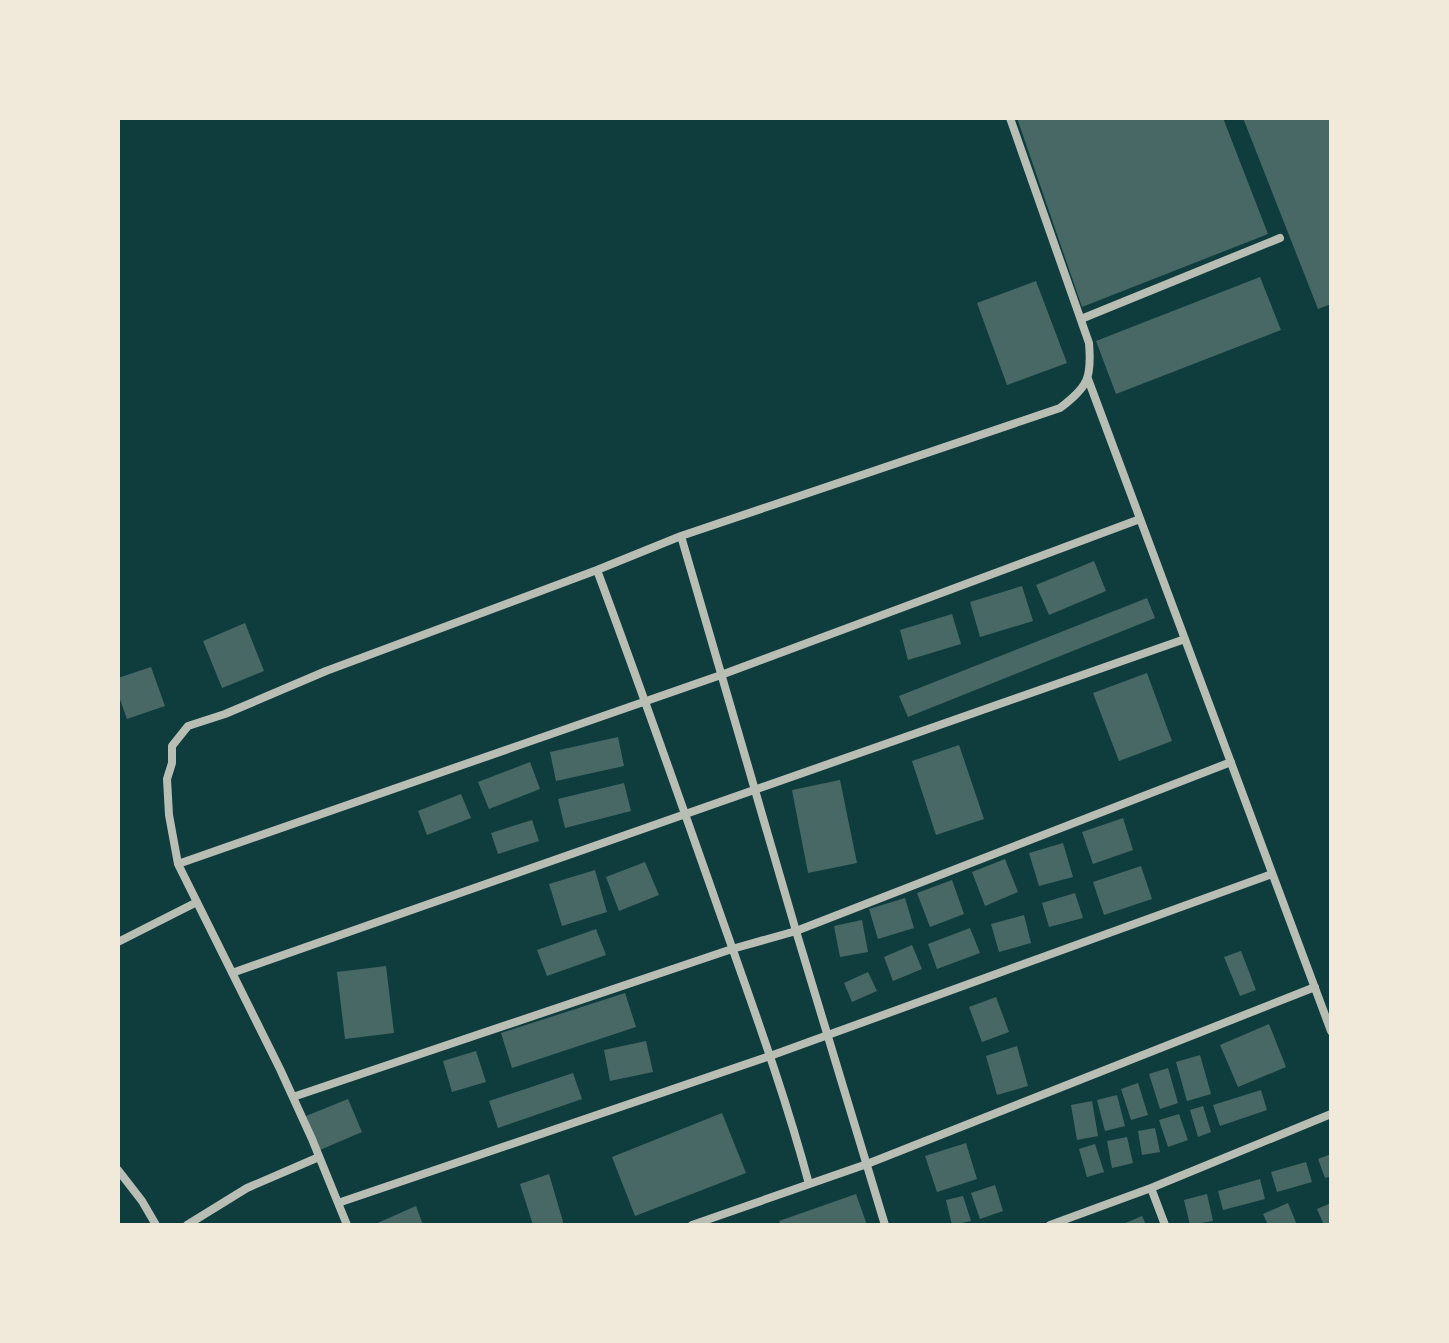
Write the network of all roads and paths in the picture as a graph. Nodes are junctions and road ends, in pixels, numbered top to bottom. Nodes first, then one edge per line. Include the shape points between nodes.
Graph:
1 (1010, 118) edge
2 (1280, 238) dead end
3 (1081, 319) junction
4 (1088, 379) junction
5 (1140, 519) junction
6 (681, 536) junction
7 (597, 570) junction
8 (1185, 639) junction
9 (721, 675) junction
10 (645, 701) junction
11 (1231, 762) junction
12 (755, 791) junction
13 (685, 815) junction
14 (178, 864) junction
15 (1272, 874) junction
16 (197, 902) junction
17 (796, 931) junction
18 (118, 942) edge
19 (732, 949) junction
20 (232, 973) junction
21 (1315, 987) junction
22 (1331, 1031) edge
23 (829, 1035) junction
24 (770, 1056) junction
25 (293, 1097) junction
26 (1331, 1114) edge
27 (319, 1157) junction
28 (867, 1164) junction
29 (118, 1170) edge
30 (809, 1184) junction
31 (1151, 1188) junction
32 (338, 1203) junction
33 (156, 1225) edge
34 (187, 1225) edge
35 (347, 1225) edge
36 (692, 1225) edge
37 (885, 1225) edge
38 (1050, 1225) edge
39 (1165, 1225) edge

1 - 3 street
2 - 3 street
3 - 4 street via 1089,343
4 - 5 street
4 - 6 street via 1060,408
5 - 8 street
5 - 9 street
6 - 7 street
6 - 9 street
7 - 10 street
7 - 14 street via 188,726 172,746 167,779
8 - 11 street
8 - 12 street
9 - 10 street
9 - 12 street
10 - 13 street
10 - 14 street
11 - 15 street
11 - 17 street
12 - 13 street
12 - 17 street
13 - 19 street
13 - 20 street
14 - 16 street
15 - 21 street
15 - 23 street
16 - 18 street
16 - 20 street
17 - 19 street
17 - 23 street
19 - 24 street
19 - 25 street
20 - 25 street
21 - 22 street
21 - 28 street
23 - 24 street
23 - 28 street
24 - 30 street
24 - 32 street
25 - 27 street
26 - 31 street
27 - 32 street
27 - 34 street via 247,1188
28 - 30 street
28 - 37 street
29 - 33 street
30 - 36 street
31 - 38 street
31 - 39 street
32 - 35 street

